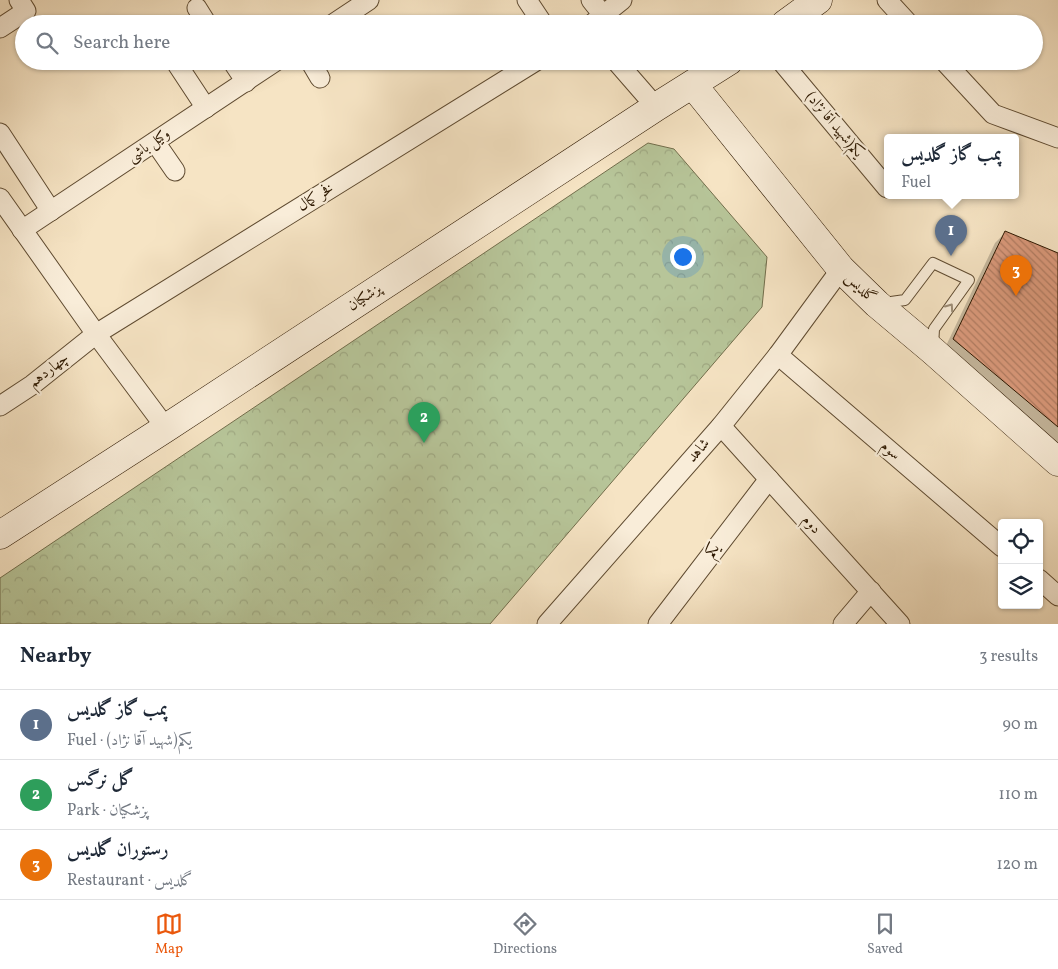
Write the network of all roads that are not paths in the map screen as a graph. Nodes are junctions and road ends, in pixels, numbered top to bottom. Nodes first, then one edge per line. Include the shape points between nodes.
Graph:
1 (20, 0) edge
2 (369, 0) edge
3 (527, 0) edge
4 (591, 0) edge
5 (622, 0) edge
6 (818, 0) edge
7 (887, 0) edge
8 (197, 8) dead end
9 (20, 15) edge
10 (201, 15) edge
11 (346, 15) edge
12 (537, 15) edge
13 (597, 15) edge
14 (603, 15) edge
15 (797, 15) edge
16 (901, 15) edge
17 (15, 18) edge
18 (0, 28) edge
19 (181, 70) edge
20 (238, 70) edge
21 (263, 70) edge
22 (315, 70) edge
23 (521, 70) edge
24 (624, 70) edge
25 (716, 70) edge
26 (788, 70) edge
27 (952, 70) edge
28 (320, 78) dead end
29 (246, 82) junction
30 (693, 85) junction
31 (656, 107) junction
32 (206, 108) junction
33 (0, 133) edge
34 (1058, 138) edge
35 (155, 142) junction
36 (175, 171) dead end
37 (884, 185) edge
38 (0, 198) edge
39 (51, 211) junction
40 (22, 230) junction
41 (841, 269) junction
42 (877, 304) junction
43 (96, 334) junction
44 (933, 351) junction
45 (778, 354) junction
46 (0, 406) edge
47 (721, 426) junction
48 (166, 428) junction
49 (1058, 462) edge
50 (769, 479) junction
51 (0, 535) edge
52 (998, 544) edge
53 (1043, 583) edge
54 (871, 591) junction
55 (1058, 596) edge
56 (547, 624) edge
57 (658, 624) edge
58 (843, 624) edge
59 (900, 624) edge

1 - 9 street via 26,11
2 - 11 street
3 - 12 street
4 - 13 street
5 - 14 street
6 - 15 street
7 - 16 street
8 - 10 street
17 - 18 street
19 - 32 street
20 - 29 street
21 - 29 street, وکیل باشی
22 - 28 street
23 - 43 street, فخر کمال
24 - 31 street
25 - 30 street, پزشکیان
26 - 37 street, یکم(شهید آقا نژاد)
27 - 34 street via 993,114
29 - 32 street, وکیل باشی
30 - 31 street, پزشکیان
30 - 41 street, گلدیس
31 - 48 street, پزشکیان
32 - 35 street, وکیل باشی
33 - 39 street
35 - 36 street
35 - 39 street, وکیل باشی
38 - 40 street
39 - 40 street, وکیل باشی
40 - 43 street
41 - 42 street, گلدیس
41 - 45 street, شاهد
42 - 44 street, گلدیس
44 -> 42 lane via 934,329 969,280 933,264 905,300
43 - 46 street, چهاردهم
43 - 48 street
44 - 49 street, گلدیس
45 - 47 street, شاهد
45 - 52 street, سوم
47 - 50 street, دوم
47 - 56 street, شاهد
48 - 51 street, پزشکیان
50 - 54 street, دوم
50 - 57 street, یکم
53 - 55 street
54 - 58 street
54 - 59 street, دوم

